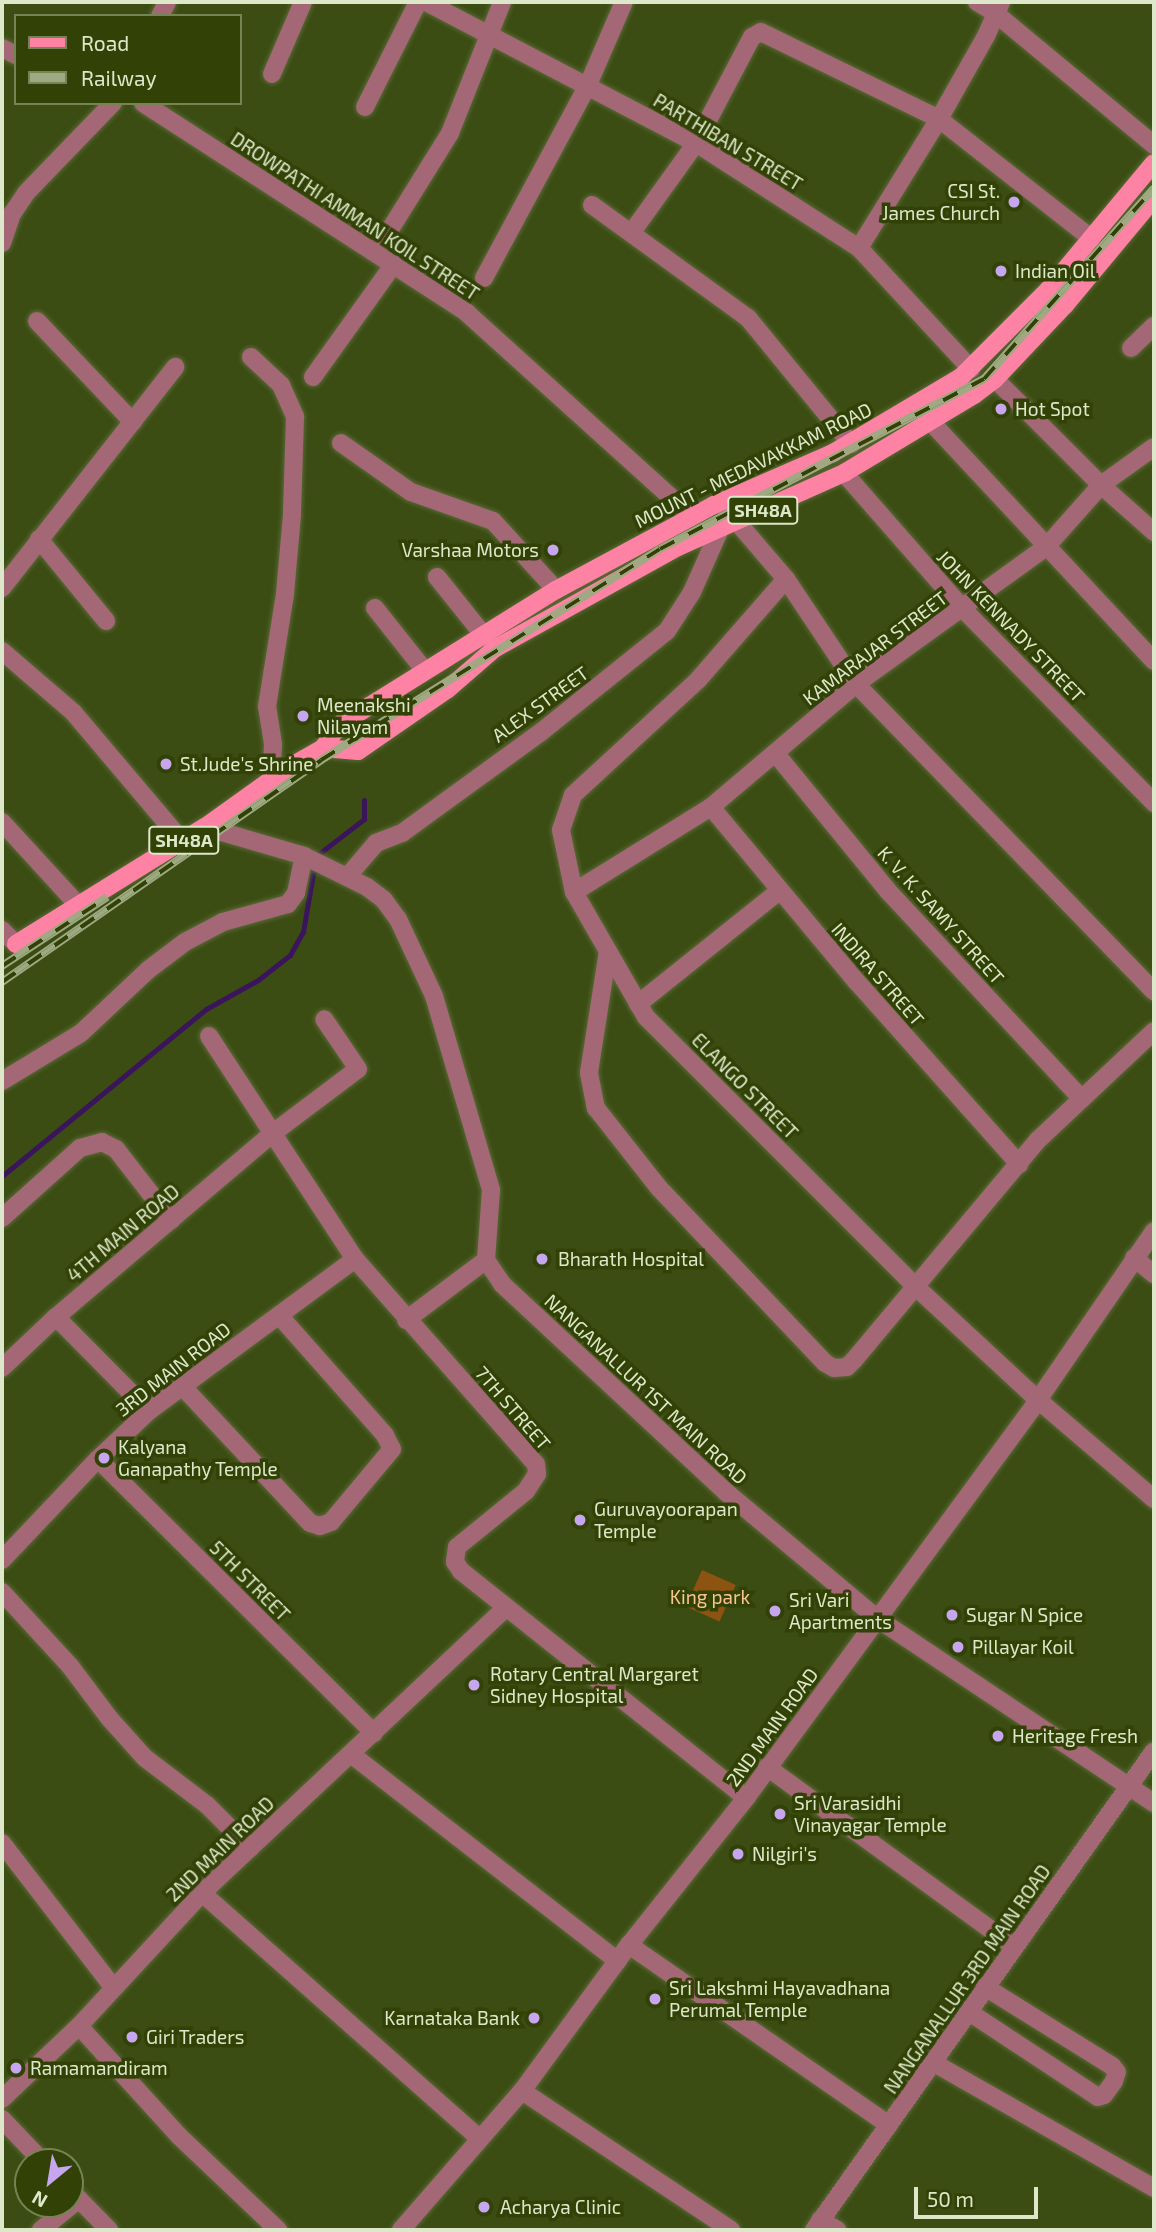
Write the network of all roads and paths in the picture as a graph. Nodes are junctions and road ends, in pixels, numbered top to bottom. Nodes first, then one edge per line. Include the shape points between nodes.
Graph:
1 (303, 2) edge
2 (418, 2) edge
3 (426, 2) edge
4 (502, 2) edge
5 (624, 2) edge
6 (977, 2) edge
7 (998, 7) edge
8 (489, 32) junction
9 (272, 74) dead end
10 (588, 86) junction
11 (111, 105) edge
12 (146, 105) edge
13 (365, 107) dead end
14 (939, 119) junction
15 (695, 143) junction
16 (1154, 145) edge
17 (1154, 163) edge
18 (1154, 198) edge
19 (592, 205) dead end
20 (632, 232) junction
21 (1092, 239) junction
22 (2, 243) edge
23 (859, 248) junction
24 (376, 252) junction
25 (394, 264) junction
26 (484, 278) dead end
27 (37, 321) dead end
28 (1154, 326) edge
29 (1131, 348) dead end
30 (251, 357) dead end
31 (175, 367) dead end
32 (971, 369) junction
33 (313, 377) dead end
34 (995, 379) junction
35 (133, 422) junction
36 (931, 422) junction
37 (341, 443) dead end
38 (851, 444) junction
39 (1154, 447) edge
40 (844, 473) junction
41 (1101, 485) junction
42 (720, 502) junction
43 (692, 516) junction
44 (737, 522) junction
45 (720, 530) junction
46 (1154, 532) edge
47 (39, 538) junction
48 (1046, 547) junction
49 (437, 578) dead end
50 (786, 579) junction
51 (2, 588) edge
52 (556, 590) junction
53 (375, 608) dead end
54 (962, 608) junction
55 (106, 621) dead end
56 (485, 637) junction
57 (2, 651) edge
58 (1154, 661) edge
59 (425, 671) junction
60 (856, 684) junction
61 (323, 748) junction
62 (776, 754) junction
63 (271, 780) junction
64 (1154, 803) edge
65 (711, 807) junction
66 (2, 822) edge
67 (205, 827) junction
68 (182, 841) junction
69 (312, 859) junction
70 (347, 877) junction
71 (779, 891) junction
72 (574, 892) junction
73 (78, 905) junction
74 (2, 930) edge
75 (16, 944) joint
76 (608, 951) junction
77 (1154, 992) edge
78 (638, 1004) junction
79 (324, 1019) dead end
80 (1154, 1031) edge
81 (209, 1036) dead end
82 (2, 1081) edge
83 (1082, 1099) junction
84 (273, 1133) junction
85 (1019, 1164) junction
86 (2, 1218) edge
87 (171, 1220) junction
88 (1154, 1231) edge
89 (1134, 1258) junction
90 (355, 1259) junction
91 (486, 1260) junction
92 (1154, 1274) edge
93 (916, 1287) junction
94 (279, 1315) junction
95 (56, 1317) junction
96 (406, 1320) junction
97 (2, 1368) edge
98 (182, 1386) junction
99 (1038, 1400) junction
100 (149, 1411) junction
101 (97, 1459) junction
102 (1154, 1499) edge
103 (2, 1560) edge
104 (2, 1592) edge
105 (506, 1608) junction
106 (878, 1619) junction
107 (374, 1733) junction
108 (1154, 1751) edge
109 (352, 1755) junction
110 (767, 1767) junction
111 (1130, 1788) junction
112 (746, 1798) junction
113 (1154, 1803) edge
114 (2, 1843) edge
115 (250, 1848) junction
116 (202, 1893) junction
117 (629, 1945) junction
118 (1013, 1946) junction
119 (618, 1961) junction
120 (113, 1987) junction
121 (985, 1987) junction
122 (969, 2012) junction
123 (79, 2026) junction
124 (934, 2063) junction
125 (522, 2091) junction
126 (2, 2099) edge
127 (2, 2119) edge
128 (889, 2125) junction
129 (480, 2139) junction
130 (30, 2148) edge
131 (1153, 2184) edge
132 (84, 2205) edge
133 (817, 2225) edge
134 (410, 2227) edge
135 (109, 2230) edge
136 (278, 2230) edge
137 (731, 2230) edge
138 (837, 2230) edge

1 - 9 street
2 - 13 street
3 - 8 street, PARTHIBAN STREET
4 - 8 street
5 - 10 street
6 - 7 street
7 - 14 street
7 - 16 street
8 - 10 street, PARTHIBAN STREET
8 - 24 street via 450,133
10 - 15 street, PARTHIBAN STREET
10 - 26 street
11 - 22 street via 26,193 12,214
12 - 24 street, DROWPATHI AMMAN KOIL STREET
14 - 15 street via 761,32 752,37
14 - 21 street
14 - 23 street
15 - 20 street
15 - 23 street, PARTHIBAN STREET
17 - 21 main road, MOUNT - MEDAVAKKAM ROAD / SH48A
18 - 34 main road, SH48A via 1065,305
19 - 20 street
20 - 38 street via 748,318
21 - 32 main road, MOUNT - MEDAVAKKAM ROAD / SH48A
23 - 32 street, PARTHIBAN STREET
24 - 25 street, DROWPATHI AMMAN KOIL STREET
25 - 33 street
25 - 43 street, DROWPATHI AMMAN KOIL STREET via 467,313
27 - 35 street
28 - 29 street
30 - 63 street via 281,385 295,417 286,582 267,706 273,745
31 - 35 street
32 - 38 main road, MOUNT - MEDAVAKKAM ROAD / SH48A
34 - 36 main road, SH48A
34 - 41 street
35 - 47 street
36 - 40 main road, SH48A
36 - 48 street
37 - 52 street via 411,492 493,521
38 - 42 main road, MOUNT - MEDAVAKKAM ROAD / SH48A
39 - 41 street, KAMARAJAR STREET
40 - 44 main road, SH48A
40 - 54 street, JOHN KENNADY STREET
41 - 46 street
41 - 48 street, KAMARAJAR STREET
42 - 43 main road, MOUNT - MEDAVAKKAM ROAD / SH48A
42 - 44 street
43 - 52 main road, MOUNT - MEDAVAKKAM ROAD / SH48A
44 - 45 main road, SH48A
44 - 50 street
45 - 61 main road, SH48A via 680,546 494,649 448,690 358,751
45 - 70 street, ALEX STREET via 692,592 667,631 541,732 402,833 376,843
47 - 51 street
47 - 55 street
48 - 54 street, KAMARAJAR STREET
48 - 58 street
49 - 56 street
50 - 60 street
50 - 72 street, ELANGO STREET via 698,680 573,795 561,830
52 - 56 main road, MOUNT - MEDAVAKKAM ROAD / SH48A
53 - 59 street
54 - 60 street, KAMARAJAR STREET
54 - 64 street, JOHN KENNADY STREET
56 - 59 main road, MOUNT - MEDAVAKKAM ROAD / SH48A
57 - 68 street via 73,712
59 - 61 main road, MOUNT - MEDAVAKKAM ROAD / SH48A via 339,725
60 - 62 street, KAMARAJAR STREET
60 - 77 street
61 - 63 main road, MOUNT - MEDAVAKKAM ROAD / SH48A
62 - 65 street, KAMARAJAR STREET
62 - 83 street, K. V. K. SAMY STREET via 888,891
63 - 67 main road, MOUNT - MEDAVAKKAM ROAD / SH48A
65 - 71 street, INDIRA STREET
65 - 72 street, KAMARAJAR STREET
66 - 73 street
67 - 68 main road, MOUNT - MEDAVAKKAM ROAD / SH48A
67 - 69 street
68 - 73 main road, MOUNT - MEDAVAKKAM ROAD / SH48A
69 - 70 street
69 - 82 street via 288,904 223,922 185,942 81,1033
70 - 91 street via 367,887 391,910 408,936 434,996 491,1190
71 - 78 street
71 - 85 street, INDIRA STREET
72 - 76 street, ELANGO STREET
73 - 75 main road, MOUNT - MEDAVAKKAM ROAD / SH48A
74 - 75 street
76 - 78 street, ELANGO STREET
76 - 93 street via 589,1073 596,1108 659,1188 834,1368 847,1367
78 - 93 street, ELANGO STREET
79 - 84 street, 4TH MAIN ROAD via 358,1069
80 - 83 street
81 - 84 street, 7TH STREET
83 - 85 street
84 - 87 street, 4TH MAIN ROAD
84 - 90 street, 7TH STREET
85 - 93 street
86 - 87 street via 80,1148 102,1142 116,1149
87 - 95 street, 4TH MAIN ROAD
88 - 89 street, 2ND MAIN ROAD
89 - 92 street
89 - 99 street, 2ND MAIN ROAD
90 - 94 street, 3RD MAIN ROAD
90 - 96 street, 7TH STREET
91 - 96 street
91 - 106 street, NANGANALLUR 1ST MAIN ROAD via 502,1284 647,1421
93 - 99 street, ELANGO STREET
94 - 98 street, 3RD MAIN ROAD
94 - 98 street via 385,1435 392,1449 331,1522 310,1523
95 - 97 street, 4TH MAIN ROAD
95 - 100 street
96 - 105 street, 7TH STREET via 536,1464 533,1483 454,1552 461,1571
98 - 100 street, 3RD MAIN ROAD
99 - 102 street, ELANGO STREET
99 - 106 street, 2ND MAIN ROAD
100 - 101 street, 3RD MAIN ROAD
101 - 103 street, 3RD MAIN ROAD
101 - 107 street, 5TH STREET
104 - 115 street via 145,1758 207,1805
105 - 107 street, 2ND MAIN ROAD
105 - 112 street, 7TH STREET
106 - 110 street, 2ND MAIN ROAD
106 - 111 street, NANGANALLUR 1ST MAIN ROAD
107 - 109 street, 2ND MAIN ROAD
108 - 111 street, NANGANALLUR 3RD MAIN ROAD
109 - 115 street, 2ND MAIN ROAD
109 - 119 street
110 - 112 street, 2ND MAIN ROAD
110 - 118 street
111 - 113 street, NANGANALLUR 1ST MAIN ROAD
111 - 118 street, NANGANALLUR 3RD MAIN ROAD
112 - 117 street, 2ND MAIN ROAD
114 - 120 street
115 - 116 street, 2ND MAIN ROAD
116 - 120 street, 2ND MAIN ROAD
116 - 129 street
117 - 119 street, 2ND MAIN ROAD
117 - 128 street
118 - 121 street, NANGANALLUR 3RD MAIN ROAD
119 - 125 street, 2ND MAIN ROAD
120 - 123 street, 2ND MAIN ROAD
121 - 122 street, NANGANALLUR 3RD MAIN ROAD
121 - 122 street via 1112,2066 1117,2072 1114,2081 1098,2097
122 - 124 street, NANGANALLUR 3RD MAIN ROAD
123 - 126 street, 2ND MAIN ROAD
123 - 136 street via 179,2136
124 - 128 street, NANGANALLUR 3RD MAIN ROAD
124 - 131 street
125 - 129 street, 2ND MAIN ROAD
125 - 137 street
127 - 130 street
128 - 133 street, NANGANALLUR 3RD MAIN ROAD
129 - 134 street, 2ND MAIN ROAD
132 - 135 street
133 - 138 street

